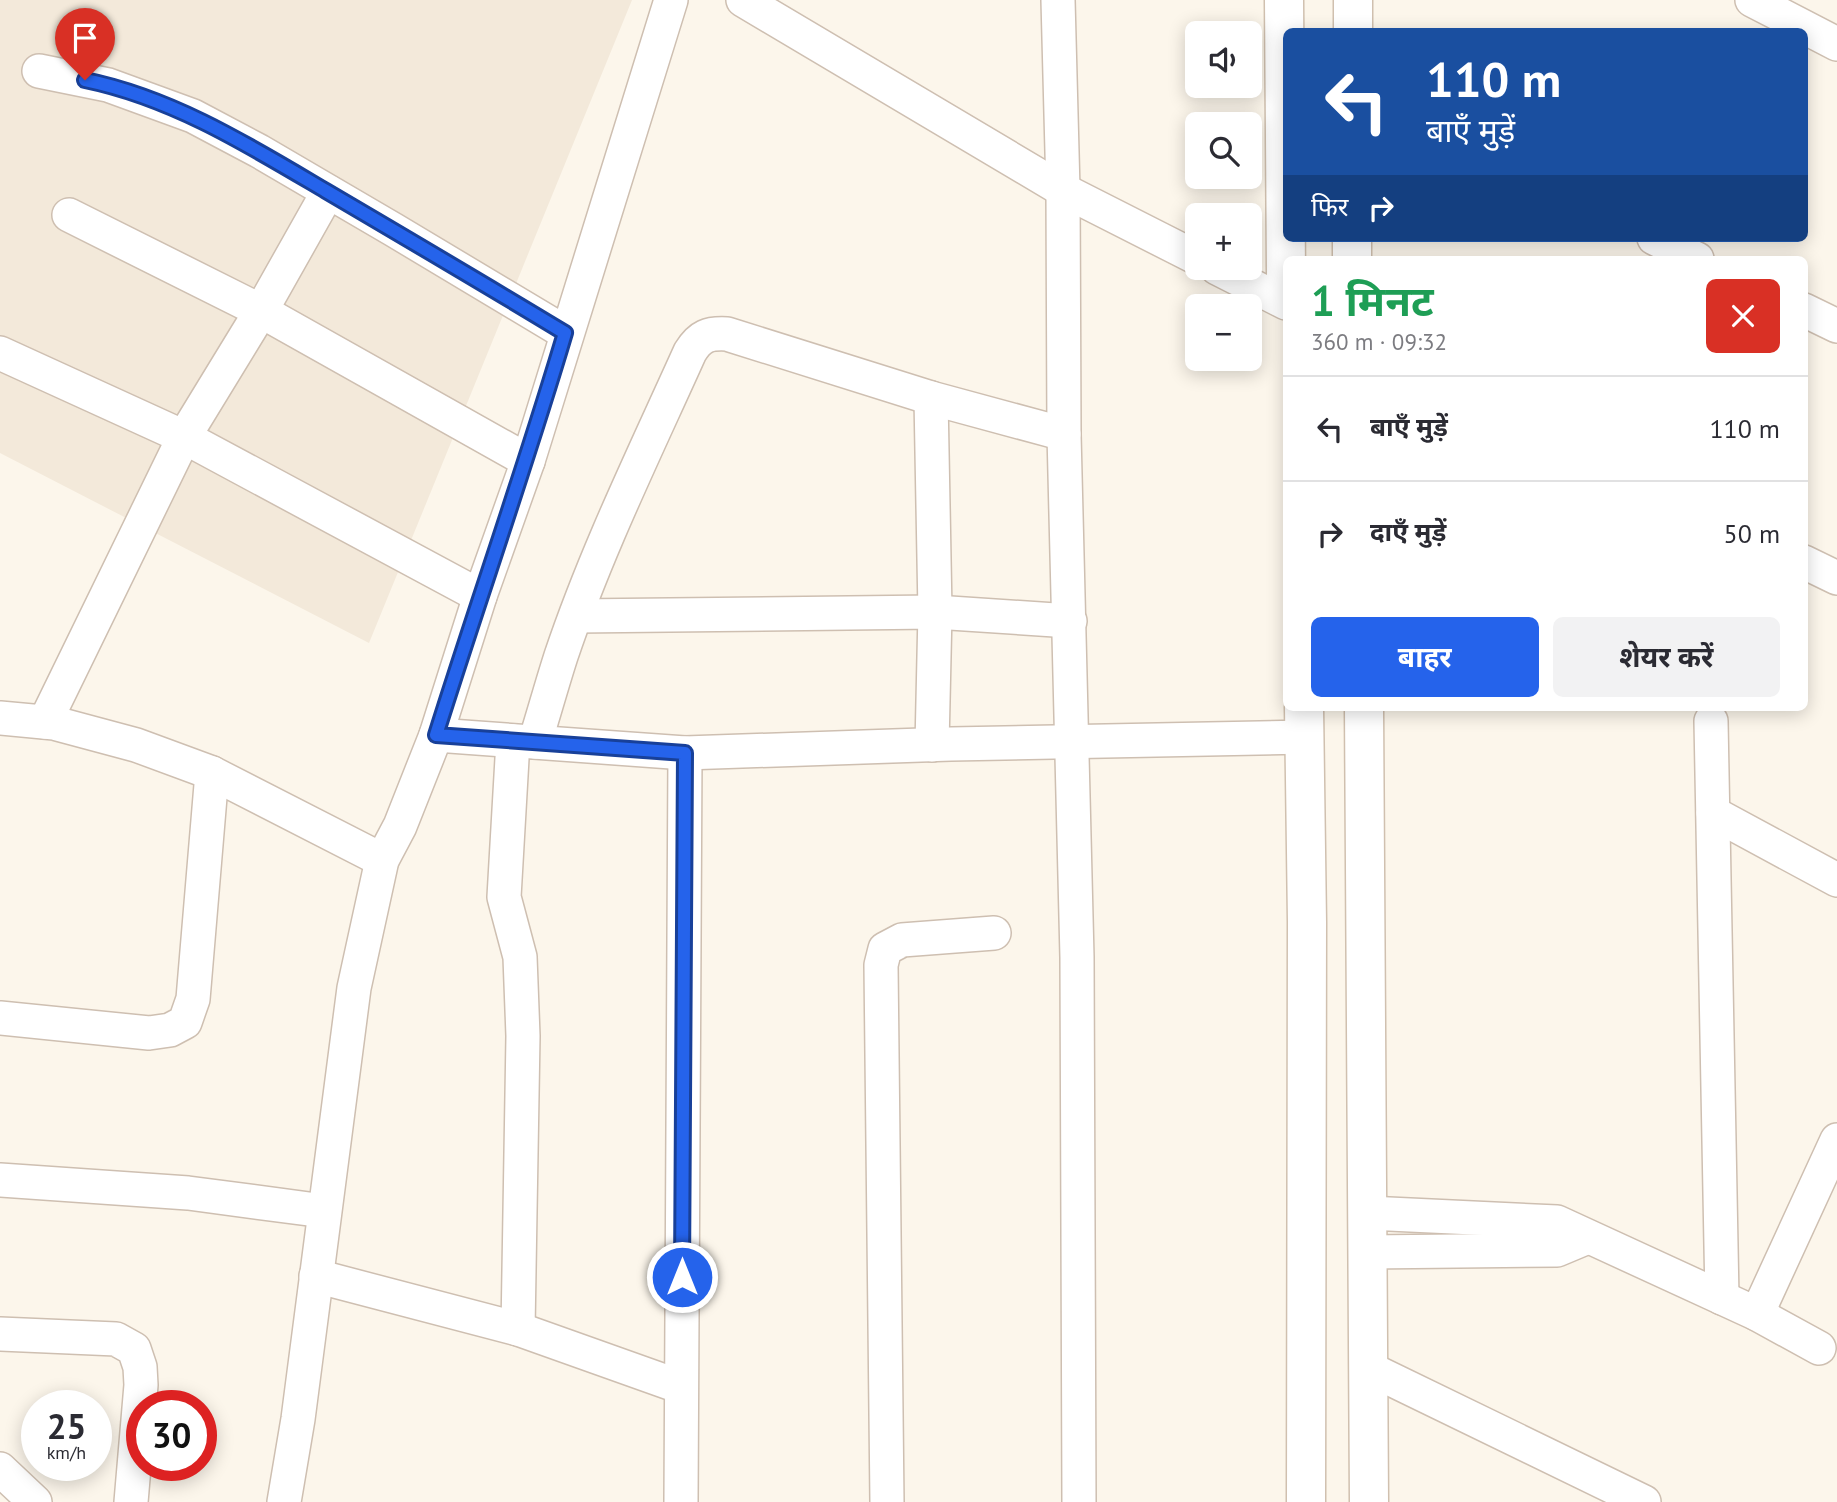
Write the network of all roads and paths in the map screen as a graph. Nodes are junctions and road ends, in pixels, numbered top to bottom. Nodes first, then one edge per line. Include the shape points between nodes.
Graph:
1 (671, 0) edge
2 (1058, 0) edge
3 (1284, 0) edge
4 (1353, 0) edge
5 (1752, 0) edge
6 (753, 2) edge
7 (1284, 28) edge
8 (1353, 28) edge
9 (1806, 28) edge
10 (1808, 29) edge
11 (1837, 44) edge
12 (39, 71) dead end
13 (1063, 190) junction
14 (328, 192) junction
15 (69, 215) dead end
16 (1662, 242) edge
17 (1185, 252) edge
18 (1691, 256) edge
19 (1241, 280) edge
20 (1283, 301) edge
21 (261, 311) junction
22 (1808, 312) edge
23 (1837, 326) edge
24 (565, 333) junction
25 (0, 352) edge
26 (932, 397) junction
27 (1064, 434) junction
28 (184, 437) junction
29 (527, 461) junction
30 (1808, 564) edge
31 (1837, 578) edge
32 (480, 596) junction
33 (935, 612) junction
34 (576, 616) junction
35 (1069, 621) junction
36 (1364, 711) edge
37 (0, 718) edge
38 (1711, 721) dead end
39 (45, 722) junction
40 (1305, 722) edge
41 (436, 735) junction
42 (524, 742) junction
43 (1073, 742) junction
44 (932, 744) junction
45 (685, 753) junction
46 (212, 773) junction
47 (1713, 813) junction
48 (382, 860) junction
49 (1837, 880) edge
50 (994, 933) dead end
51 (0, 1018) edge
52 (1837, 1140) edge
53 (0, 1180) edge
54 (324, 1211) junction
55 (1368, 1213) junction
56 (1588, 1237) junction
57 (1368, 1252) junction
58 (316, 1276) junction
59 (1722, 1298) junction
60 (1757, 1314) junction
61 (518, 1329) junction
62 (0, 1334) edge
63 (1819, 1348) dead end
64 (1368, 1368) junction
65 (681, 1387) junction
66 (0, 1469) edge
67 (35, 1502) edge
68 (131, 1502) edge
69 (284, 1502) edge
70 (681, 1502) edge
71 (887, 1502) edge
72 (1079, 1502) edge
73 (1306, 1502) edge
74 (1368, 1502) edge
75 (1644, 1502) edge

1 - 24 street
2 - 13 street
3 - 7 main road
4 - 8 main road
5 - 9 street
6 - 13 street
10 - 11 street
12 - 14 street via 108,85 193,116
13 - 17 street
13 - 27 street
14 - 21 street
14 - 24 street
15 - 21 street
16 - 18 street
19 - 20 street
21 - 28 street
21 - 29 street
22 - 23 street
24 - 29 street
25 - 28 street
26 - 27 street
26 - 33 street
26 - 34 street via 727,334 698,339 625,496
27 - 35 street
28 - 32 street
28 - 39 street
29 - 32 street
30 - 31 street
32 - 41 street
33 - 34 street
33 - 35 street
33 - 44 street
34 - 42 street
35 - 43 street
36 - 55 main road
37 - 39 street
38 - 47 street
39 - 46 street via 136,745
40 - 43 street
40 - 73 main road
41 - 42 street
41 - 48 street
42 - 45 street
42 - 61 street via 504,897 520,957 523,1036
43 - 44 street
43 - 72 street
44 - 45 street
45 - 65 street
46 - 48 street
46 - 51 street via 193,999 185,1022 149,1033
47 - 49 street
47 - 59 street
48 - 54 street via 354,988
50 - 71 street via 902,940 885,949 881,965
52 - 60 street
53 - 54 street via 188,1193
54 - 58 street
55 - 56 street via 1557,1223
55 - 57 main road
56 - 57 street via 1557,1250
56 - 59 street
57 - 64 main road
58 - 61 street
58 - 69 street
59 - 60 street
60 - 63 street
61 - 65 street
62 - 68 street via 116,1339 134,1349 141,1385
64 - 74 main road
64 - 75 street
65 - 70 street
66 - 67 street

